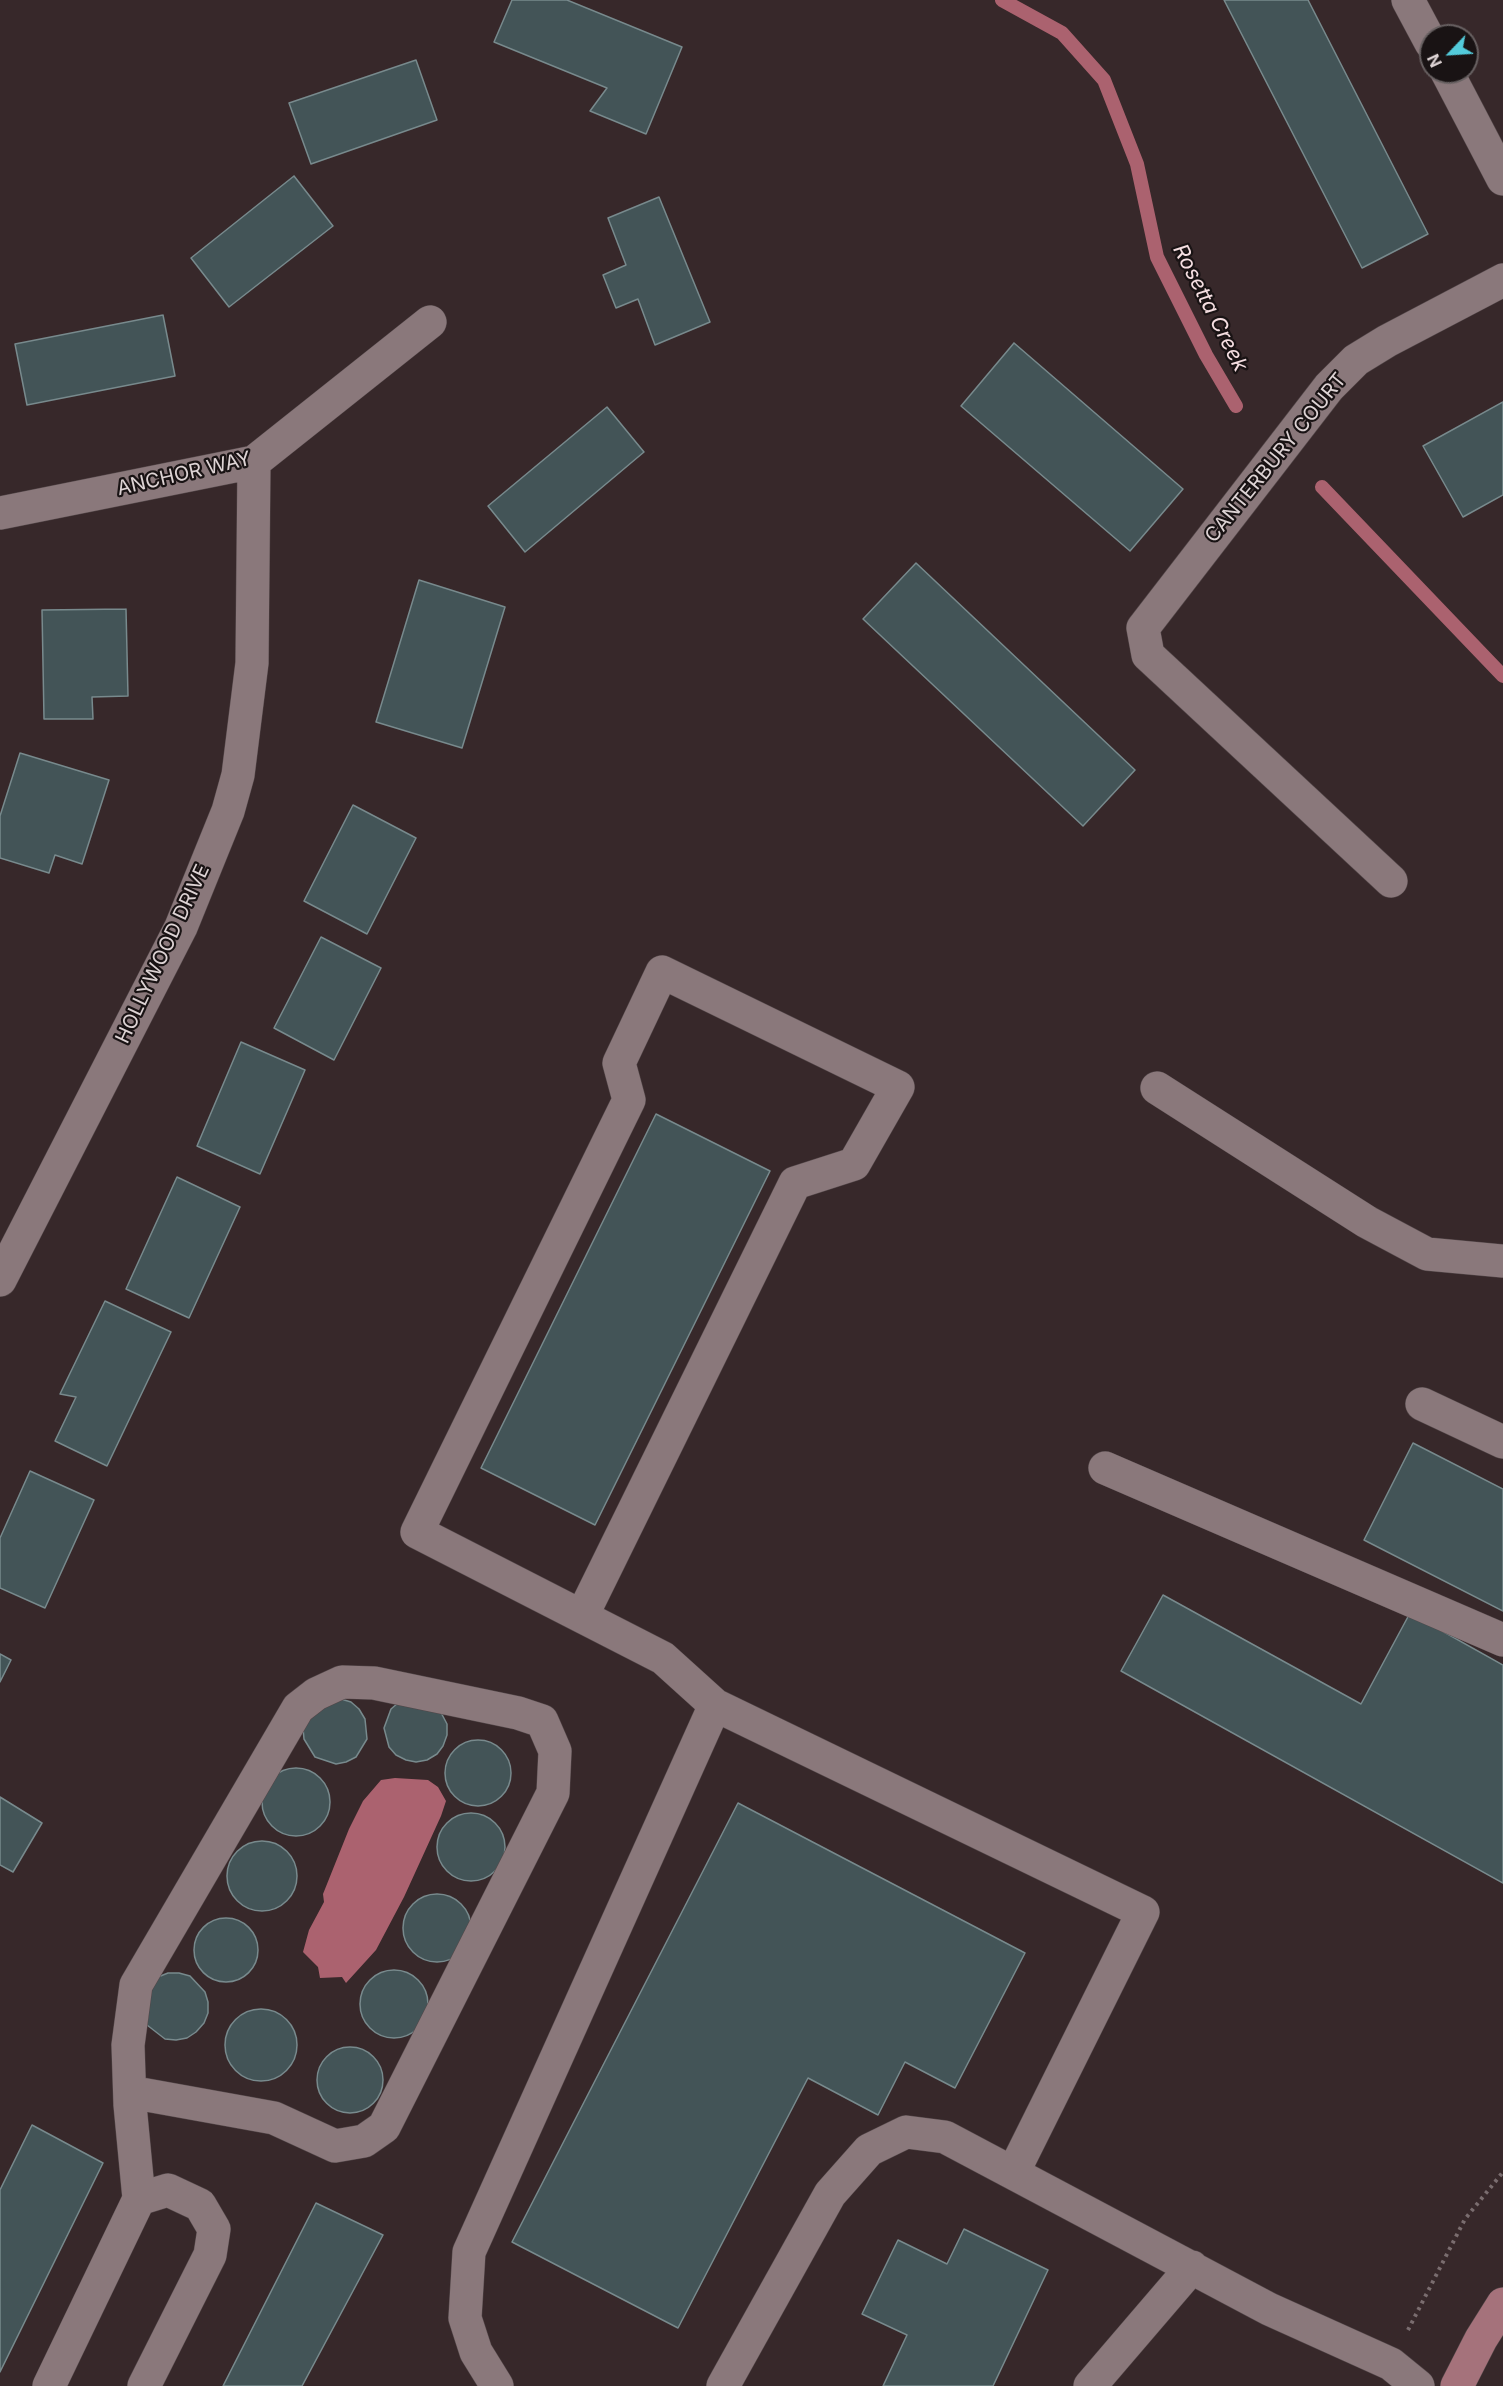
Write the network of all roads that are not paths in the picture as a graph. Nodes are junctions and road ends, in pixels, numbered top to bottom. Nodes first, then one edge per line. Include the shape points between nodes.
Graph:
1 (1408, 0) edge
2 (1421, 24) edge
3 (1453, 84) edge
4 (1503, 179) edge
5 (1503, 280) edge
6 (430, 322) dead end
7 (254, 462) junction
8 (0, 513) edge
9 (1390, 881) dead end
10 (1157, 1088) dead end
11 (1503, 1261) edge
12 (0, 1281) edge
13 (1422, 1404) dead end
14 (1503, 1442) edge
15 (1105, 1468) dead end
16 (582, 1616) junction
17 (1503, 1640) edge
18 (716, 1705) junction
19 (130, 2092) junction
20 (1013, 2173) junction
21 (139, 2199) junction
22 (1192, 2267) junction
23 (1503, 2304) edge
24 (50, 2386) edge
25 (144, 2386) edge
26 (497, 2386) edge
27 (723, 2386) edge
28 (1090, 2386) edge
29 (1418, 2386) edge
30 (1457, 2386) edge

1 - 2 street
3 - 4 street
5 - 9 street, CANTERBURY COURT via 1356,360 1329,387 1143,628 1148,655
6 - 7 street, ANCHOR WAY
7 - 8 street, ANCHOR WAY
7 - 12 street, HOLLYWOOD DRIVE via 252,663 238,775 228,812 181,927
10 - 11 street via 1367,1222 1427,1254
13 - 14 street
15 - 17 street
16 - 16 street via 417,1532 629,1100 619,1063 662,972 898,1088 854,1164 795,1183
16 - 18 street via 663,1658
18 - 20 street via 1143,1911
18 - 26 street via 469,2252 465,2318 477,2352
19 - 19 street via 128,2045 136,1985 297,1708 342,1682 374,1683 542,1721 555,1751 553,1793 384,2127 364,2141 335,2146 274,2118
19 - 21 street
20 - 22 street
20 - 27 street via 945,2137 906,2132 869,2150 830,2194
21 - 24 street
21 - 25 street via 168,2190 200,2205 214,2229 210,2255
22 - 28 street
22 - 29 street via 1269,2309 1391,2364
23 - 30 main road

